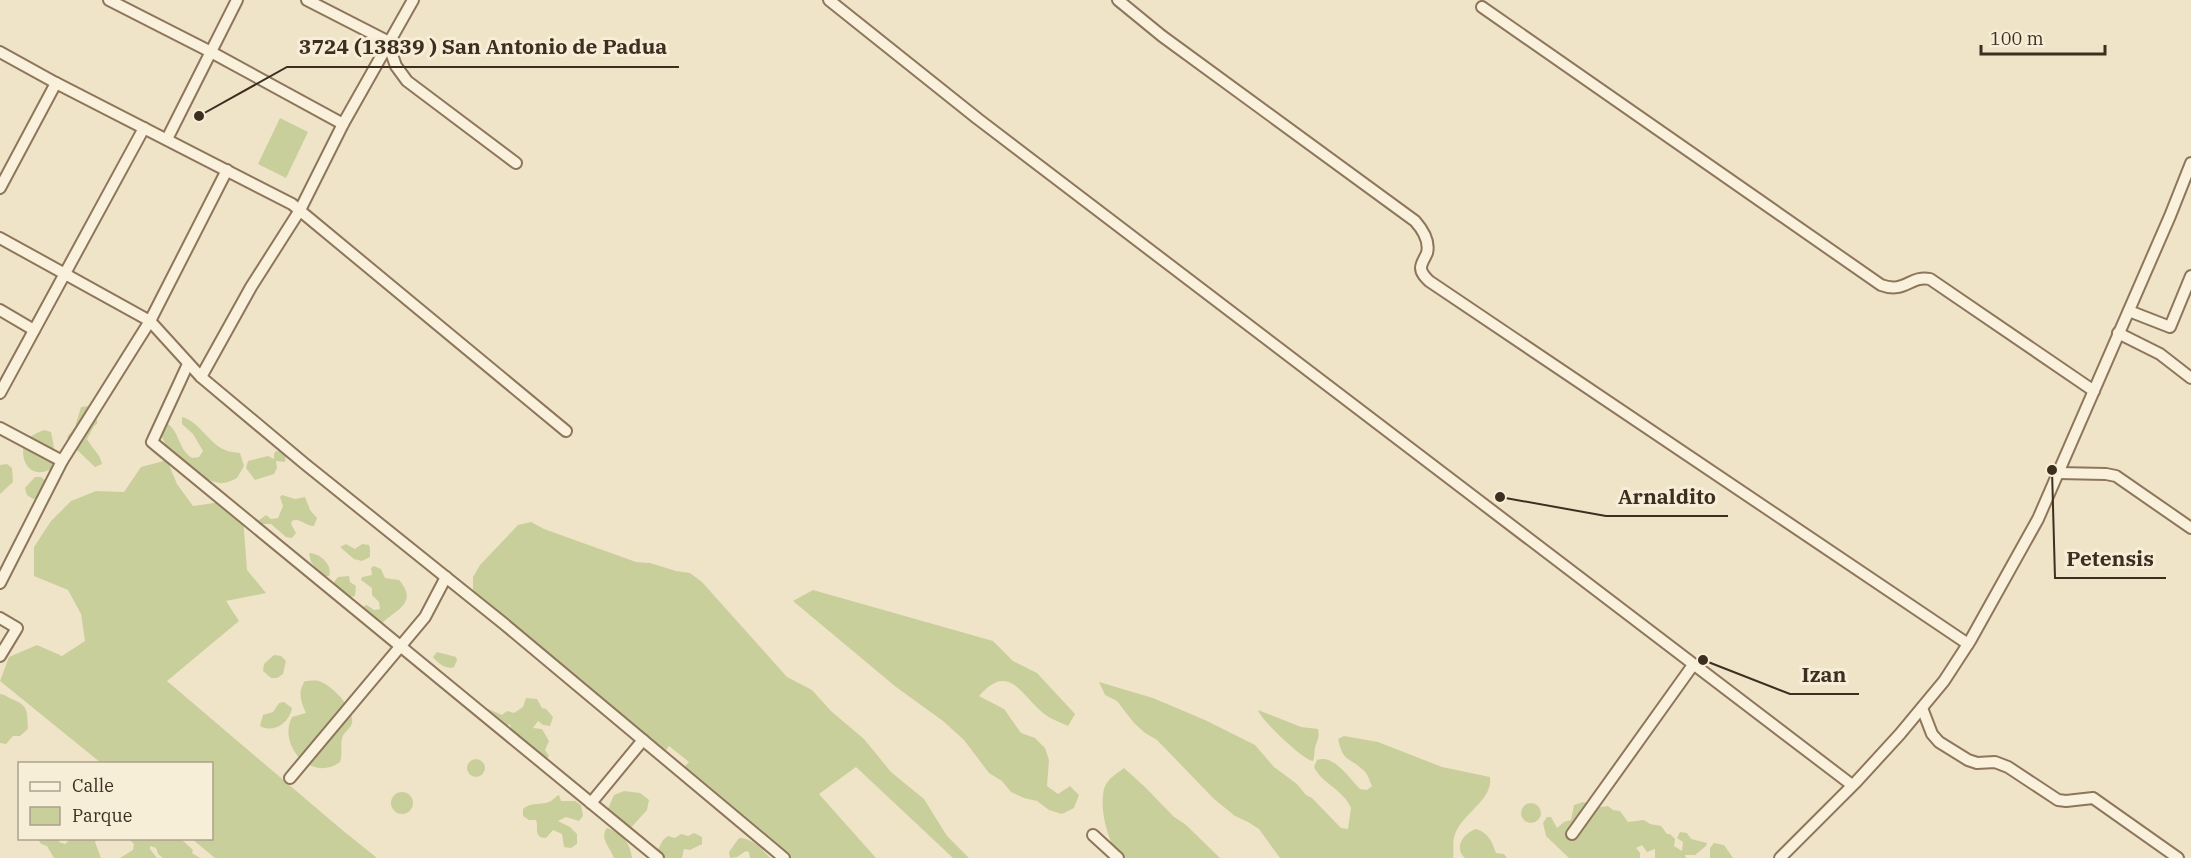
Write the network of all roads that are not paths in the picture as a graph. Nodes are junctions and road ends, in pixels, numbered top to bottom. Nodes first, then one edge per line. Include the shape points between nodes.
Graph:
1 (109, 0) edge
2 (237, 0) edge
3 (307, 0) edge
4 (413, 0) edge
5 (829, 0) edge
6 (1118, 0) edge
7 (1482, 7) dead end
8 (388, 43) junction
9 (0, 52) edge
10 (211, 52) junction
11 (56, 83) junction
12 (343, 124) junction
13 (144, 128) junction
14 (167, 139) junction
15 (2191, 162) edge
16 (516, 163) dead end
17 (227, 170) junction
18 (0, 188) edge
19 (300, 210) junction
20 (0, 238) edge
21 (65, 274) junction
22 (2191, 276) edge
23 (0, 310) edge
24 (2129, 311) junction
25 (150, 321) junction
26 (34, 330) junction
27 (2118, 333) junction
28 (189, 364) junction
29 (201, 377) junction
30 (2191, 378) edge
31 (2094, 391) junction
32 (0, 393) edge
33 (0, 428) edge
34 (566, 431) dead end
35 (62, 461) junction
36 (2058, 473) junction
37 (2191, 528) edge
38 (446, 577) junction
39 (0, 584) edge
40 (0, 618) edge
41 (1968, 644) junction
42 (401, 646) junction
43 (0, 656) edge
44 (1693, 665) junction
45 (1922, 708) junction
46 (643, 740) junction
47 (290, 778) dead end
48 (1852, 785) junction
49 (591, 803) junction
50 (1572, 834) dead end
51 (1093, 835) dead end
52 (658, 858) edge
53 (784, 858) edge
54 (1118, 858) edge
55 (1780, 858) edge
56 (2178, 858) edge

1 - 10 street
2 - 10 street
3 - 8 street
4 - 8 street
5 - 44 street via 978,119
6 - 41 street via 1161,36 1414,221 1428,245 1421,268 1429,280
7 - 31 street via 1881,285 1899,288 1930,279
8 - 12 street
8 - 16 street via 396,66 407,81
9 - 11 street
10 - 12 street
10 - 14 street
11 - 13 street
11 - 18 street
12 - 19 street
13 - 14 street
13 - 21 street
14 - 17 street
15 - 24 street
17 - 19 street
17 - 25 street
19 - 29 street
19 - 34 street
20 - 21 street
21 - 25 street
21 - 26 street
22 - 24 street via 2170,327
23 - 26 street
24 - 27 street
25 - 28 street
25 - 35 street
26 - 32 street
27 - 30 street via 2160,354
27 - 31 street
28 - 29 street
28 - 42 street via 152,442
29 - 38 street
31 - 36 street
33 - 35 street
35 - 39 street
36 - 37 street via 2116,476
36 - 41 street via 2038,519
38 - 42 street via 433,604
38 - 46 street
40 - 43 street via 17,628
41 - 45 street
42 - 47 street
42 - 49 street
44 - 48 street
44 - 50 street
45 - 48 street
45 - 56 street via 1935,738 1968,760 2008,767 2058,800 2093,798
46 - 49 street
46 - 53 street
48 - 55 street
49 - 52 street
51 - 54 street

